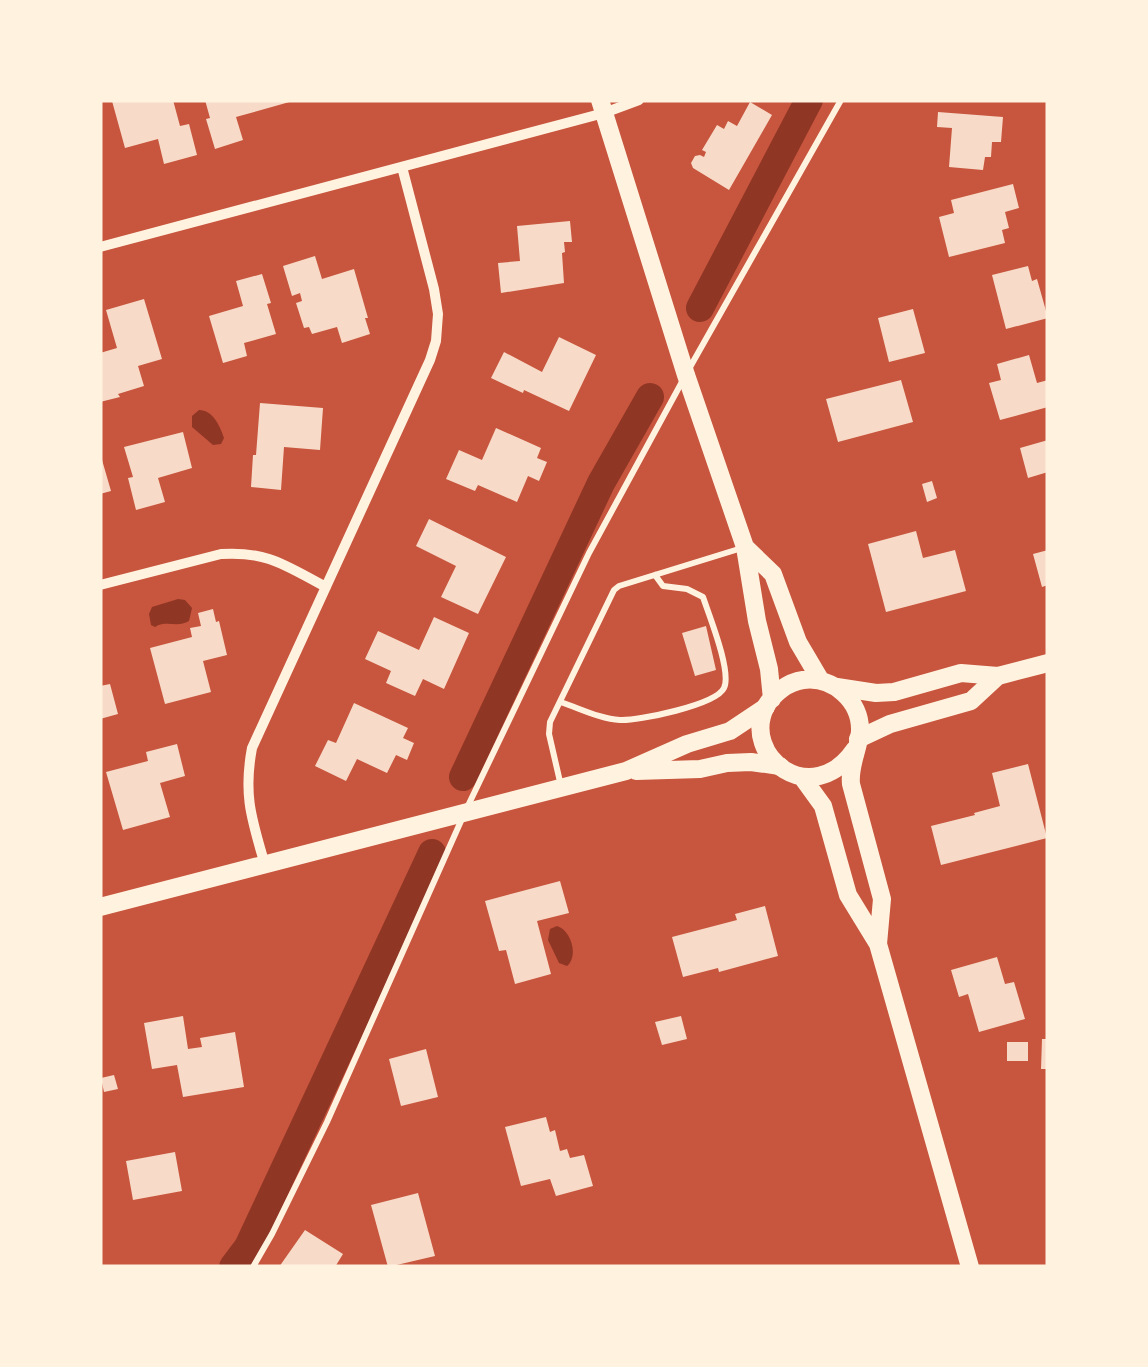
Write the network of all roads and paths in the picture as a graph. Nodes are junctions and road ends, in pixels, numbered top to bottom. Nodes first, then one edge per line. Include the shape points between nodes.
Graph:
1 (639, 100) edge
2 (841, 100) edge
3 (602, 106) edge
4 (402, 168) junction
5 (100, 247) edge
6 (686, 375) junction
7 (746, 547) junction
8 (654, 575) junction
9 (100, 585) edge
10 (326, 587) junction
11 (1048, 662) edge
12 (998, 676) junction
13 (829, 684) junction
14 (560, 702) junction
15 (769, 703) junction
16 (856, 744) junction
17 (780, 766) junction
18 (626, 771) junction
19 (802, 777) junction
20 (562, 788) junction
21 (464, 812) junction
22 (264, 865) junction
23 (100, 907) edge
24 (878, 944) junction
25 (253, 1267) edge
26 (970, 1267) edge

1 - 3 street
2 - 6 lane
3 - 4 street
3 - 6 main road
4 - 5 street
4 - 10 street via 434,289 436,341
6 - 7 main road
6 - 21 lane via 589,553
7 - 8 lane
7 - 13 main road via 773,574 798,642
7 - 15 main road via 769,668
8 - 14 lane via 614,590
8 - 14 lane via 663,586 703,597 724,689 703,702 625,721
9 - 10 street via 238,553 276,561
10 - 22 street via 252,748 247,790
11 - 12 main road
12 - 13 main road via 961,673 876,694
12 - 16 main road via 971,701 890,724
13 - 15 main road via 788,684
13 - 16 main road via 850,698 860,732
14 - 20 lane via 549,734
15 - 17 main road via 762,738
15 - 18 main road via 730,732
16 - 19 main road via 830,774
16 - 24 main road via 851,784 882,899
17 - 18 main road
17 - 19 main road
18 - 20 main road
19 - 24 main road via 823,806 848,895
20 - 21 main road
21 - 22 main road
21 - 25 lane via 327,1122
22 - 23 main road
24 - 26 main road

